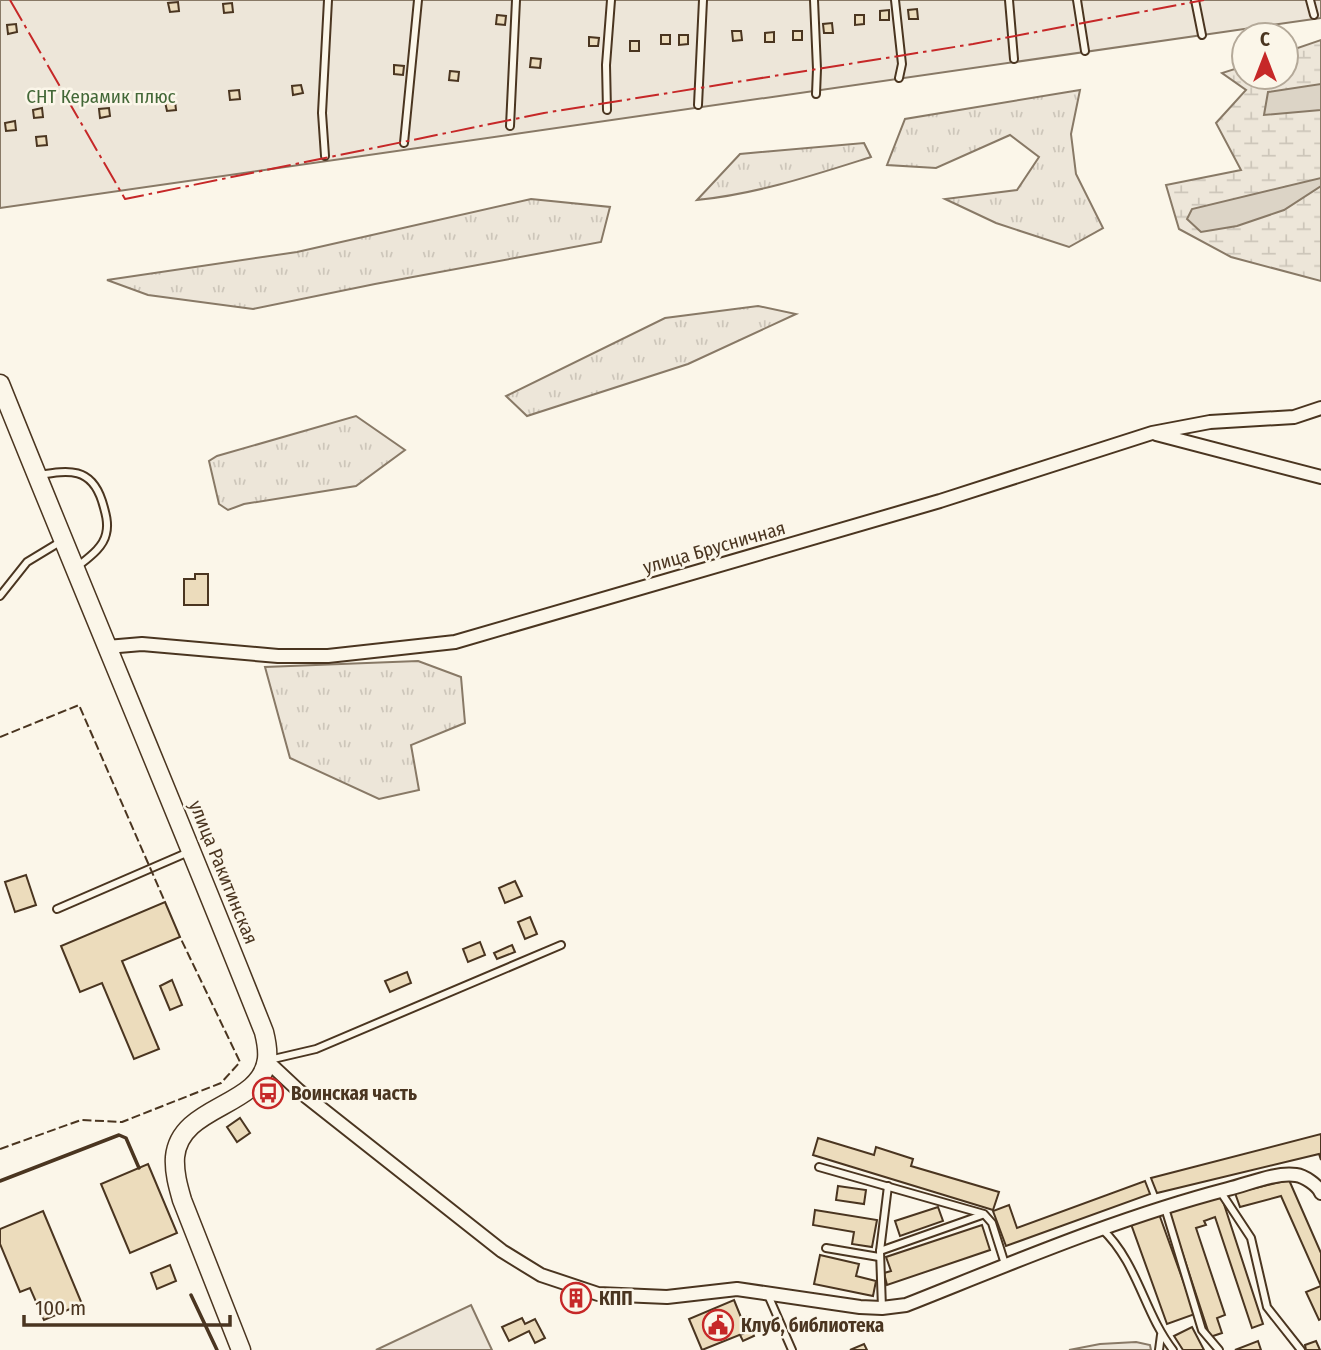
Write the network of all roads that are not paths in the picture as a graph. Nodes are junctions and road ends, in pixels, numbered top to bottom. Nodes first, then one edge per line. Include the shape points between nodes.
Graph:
1 (328, 0) edge
2 (418, 0) edge
3 (516, 0) edge
4 (611, 0) edge
5 (704, 0) edge
6 (814, 0) edge
7 (895, 0) edge
8 (1009, 0) edge
9 (1077, 0) edge
10 (1195, 0) edge
11 (1310, 0) edge
12 (1314, 15) dead end
13 (1202, 36) dead end
14 (1085, 51) dead end
15 (1014, 59) dead end
16 (899, 78) dead end
17 (816, 94) dead end
18 (698, 105) dead end
19 (607, 110) dead end
20 (510, 125) dead end
21 (404, 144) dead end
22 (326, 156) dead end
23 (0, 384) edge
24 (1321, 408) edge
25 (1152, 433) junction
26 (37, 475) junction
27 (1321, 477) edge
28 (63, 540) junction
29 (75, 569) junction
30 (0, 596) edge
31 (107, 647) junction
32 (192, 850) junction
33 (57, 909) dead end
34 (561, 945) dead end
35 (267, 1061) junction
36 (819, 1167) dead end
37 (888, 1186) junction
38 (1220, 1191) junction
39 (1321, 1193) edge
40 (1164, 1207) junction
41 (984, 1214) junction
42 (1100, 1228) junction
43 (826, 1248) dead end
44 (880, 1254) junction
45 (1005, 1264) junction
46 (767, 1293) junction
47 (882, 1308) junction
48 (1161, 1335) junction
49 (241, 1350) edge
50 (792, 1350) edge
51 (1159, 1350) edge
52 (1173, 1350) edge
53 (1219, 1350) edge
54 (1301, 1350) edge

1 - 22 lane via 321,113
2 - 21 lane
3 - 20 lane
4 - 19 lane
5 - 18 lane
6 - 17 lane
7 - 16 lane via 902,64
8 - 15 lane
9 - 14 lane
10 - 13 lane
11 - 12 lane
23 - 26 street, улица Ракитинская
24 - 25 street, улица Брусничная via 1294,417 1210,422
25 - 27 street
25 - 31 street, улица Брусничная via 940,501 455,642 328,656 142,644
26 - 28 street, улица Ракитинская
26 - 29 lane via 76,472 90,478 98,490 106,534 98,549
28 - 29 street, улица Ракитинская
28 - 30 lane via 27,562
29 - 31 street, улица Ракитинская
31 - 32 street, улица Ракитинская
32 - 33 lane
32 - 35 street, улица Ракитинская via 264,1032
34 - 35 lane via 316,1049
35 - 46 street via 502,1251 541,1275 598,1294 667,1297 737,1289
35 - 49 street via 251,1087 187,1129 175,1156 182,1200
36 - 37 lane
37 - 41 lane
37 - 44 lane
38 - 39 street via 1299,1175
38 - 40 street
38 - 54 lane via 1251,1238 1267,1307
40 - 42 street
40 - 53 lane via 1202,1330
41 - 44 lane
41 - 45 lane via 992,1223
42 - 45 street
42 - 48 lane via 1130,1264
43 - 44 lane
44 - 47 lane
45 - 47 street via 906,1305
46 - 47 street
46 - 50 lane
48 - 51 lane
48 - 52 lane

